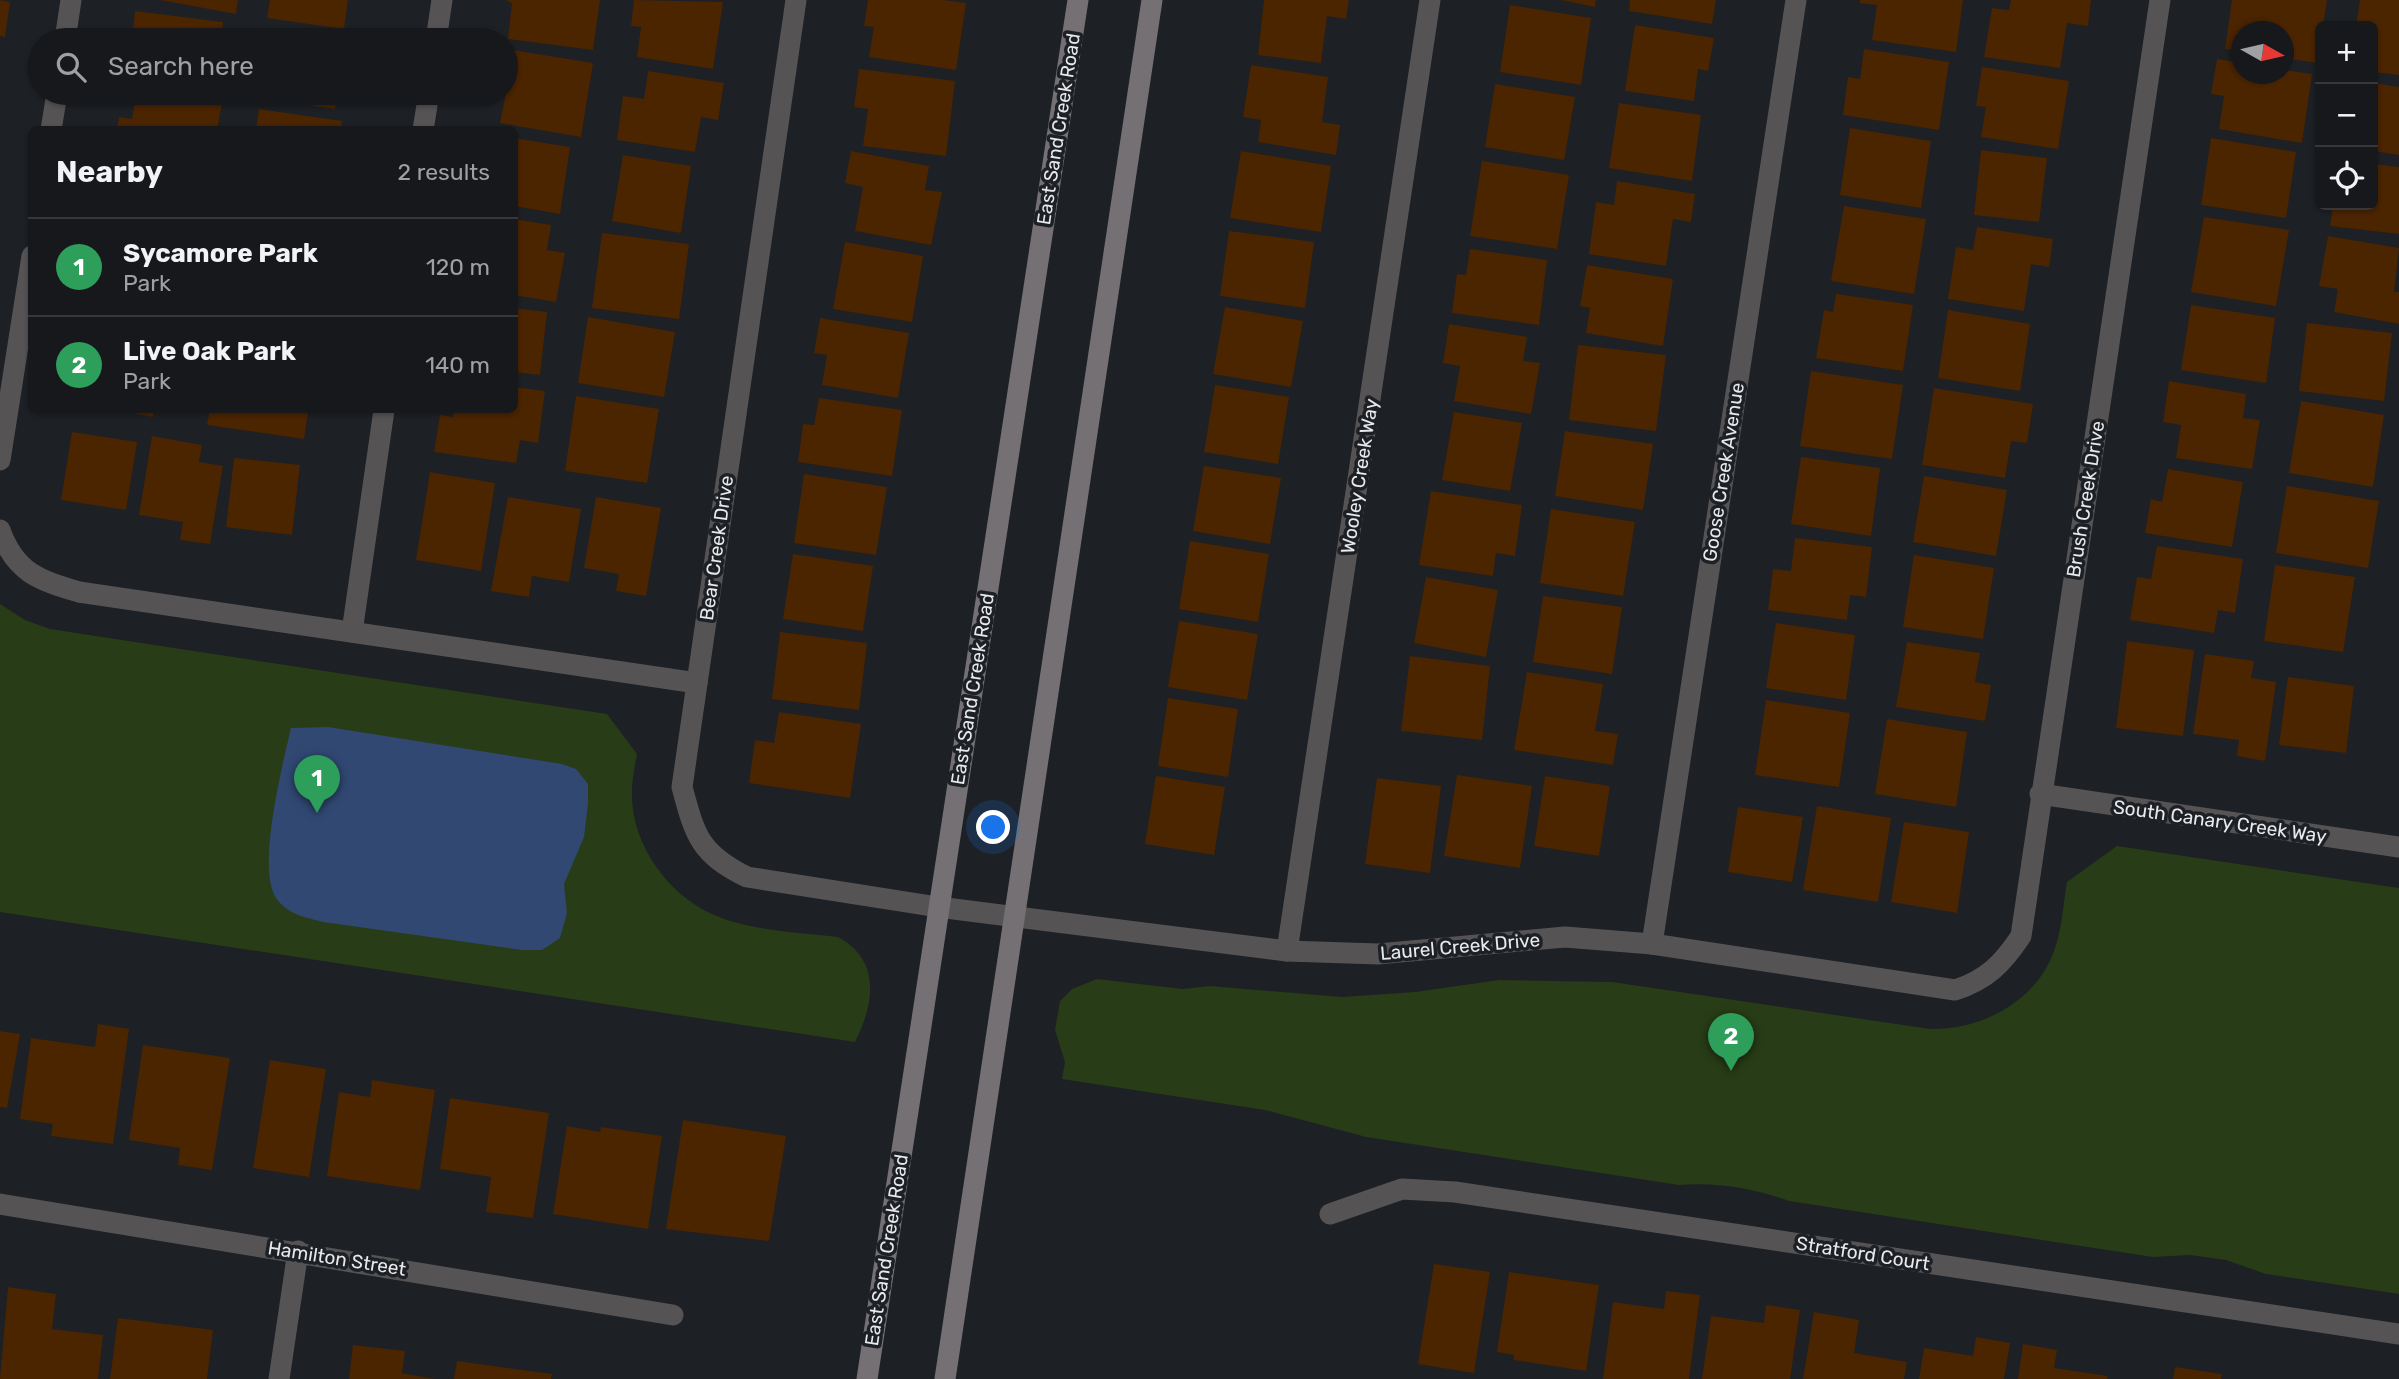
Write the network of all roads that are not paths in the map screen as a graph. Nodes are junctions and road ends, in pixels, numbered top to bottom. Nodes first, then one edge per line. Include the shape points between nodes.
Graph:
1 (71, 0) edge
2 (442, 0) edge
3 (796, 0) edge
4 (1078, 0) edge
5 (1152, 0) edge
6 (1430, 0) edge
7 (1796, 0) edge
8 (2160, 0) edge
9 (67, 28) edge
10 (438, 28) edge
11 (55, 105) edge
12 (427, 105) edge
13 (52, 126) edge
14 (425, 126) edge
15 (28, 282) edge
16 (384, 413) edge
17 (0, 460) edge
18 (0, 530) edge
19 (352, 632) junction
20 (696, 683) junction
21 (2040, 794) junction
22 (2398, 842) edge
23 (938, 907) junction
24 (1014, 917) junction
25 (1652, 944) junction
26 (1287, 951) junction
27 (1979, 982) joint
28 (0, 1205) edge
29 (1330, 1214) dead end
30 (298, 1251) junction
31 (673, 1315) dead end
32 (2399, 1334) edge
33 (279, 1379) edge
34 (867, 1379) edge
35 (945, 1379) edge

1 - 9 street
2 - 10 street
3 - 20 street, Bear Creek Drive
4 - 23 street, East Sand Creek Road
5 - 24 street
6 - 26 street, Wooley Creek Way
7 - 25 street, Goose Creek Avenue
8 - 21 street, Brush Creek Drive
11 - 13 street
12 - 14 street
15 - 17 street
16 - 19 street
18 - 19 street via 8,553 38,579 79,592
19 - 20 street
20 - 23 street, Bear Creek Drive via 682,787 694,832 718,863 747,877
21 - 22 street, South Canary Creek Way
21 - 27 street, Brush Creek Drive via 2021,936 2004,962
23 - 24 street, Laurel Creek Drive
23 - 34 street, East Sand Creek Road
24 - 26 street, Laurel Creek Drive
24 - 35 street
25 - 26 street, Laurel Creek Drive via 1565,937 1378,954
25 - 27 street, Laurel Creek Drive via 1922,987 1955,990
28 - 30 street, Hamilton Street
29 - 32 street, Stratford Court via 1402,1189 1455,1192
30 - 31 street, Hamilton Street
30 - 33 street

